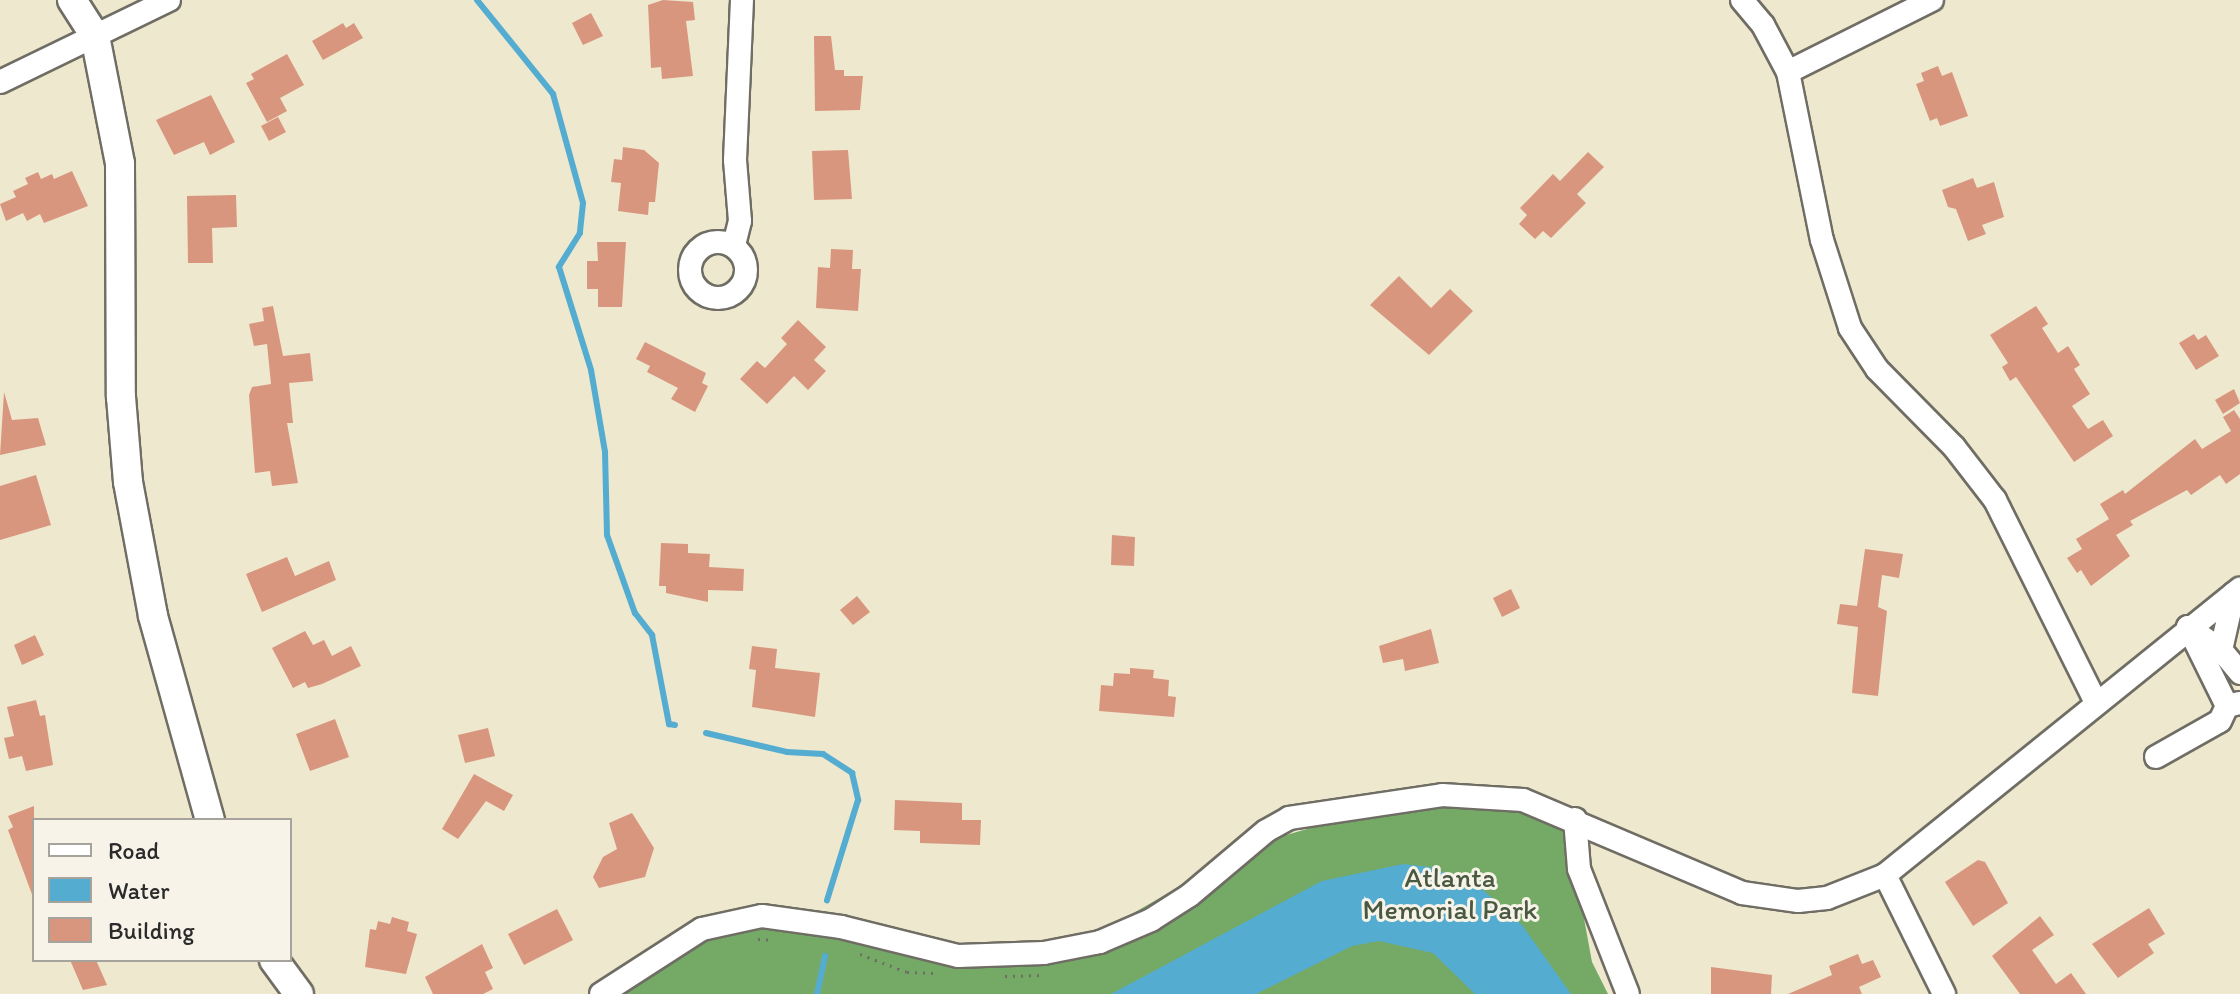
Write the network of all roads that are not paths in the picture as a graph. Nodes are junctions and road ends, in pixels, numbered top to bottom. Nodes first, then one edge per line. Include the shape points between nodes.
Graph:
1 (169, 0) edge
2 (742, 0) edge
3 (1742, 0) edge
4 (1932, 0) edge
5 (86, 14) edge
6 (1788, 72) junction
7 (0, 82) edge
8 (734, 245) dead end
9 (2237, 591) edge
10 (2188, 627) junction
11 (2221, 650) junction
12 (2240, 673) edge
13 (2095, 701) junction
14 (2234, 705) edge
15 (2156, 757) dead end
16 (209, 818) edge
17 (1575, 819) junction
18 (1885, 875) junction
19 (275, 962) edge
20 (299, 994) edge
21 (601, 994) edge
22 (1628, 994) edge
23 (1944, 994) edge

1 - 5 street
2 - 8 street via 735,160 740,221
3 - 6 street via 1763,25
4 - 6 street
5 - 7 street
5 - 16 main road via 120,164 121,397 128,482 153,616
6 - 13 street via 1822,240 1850,328 1877,369 1954,447 1995,500
9 - 10 street
9 - 11 street
10 - 11 street
10 - 13 street
10 - 14 street
11 - 12 street
13 - 18 street
14 - 15 street via 2220,721
17 - 18 street via 1710,881 1765,899 1827,898
17 - 21 street via 1523,800 1474,793 1310,811 1266,831 1151,920 1100,942 1044,953 958,956 806,920 762,916 702,929
17 - 22 street via 1579,869
18 - 23 street
19 - 20 main road

